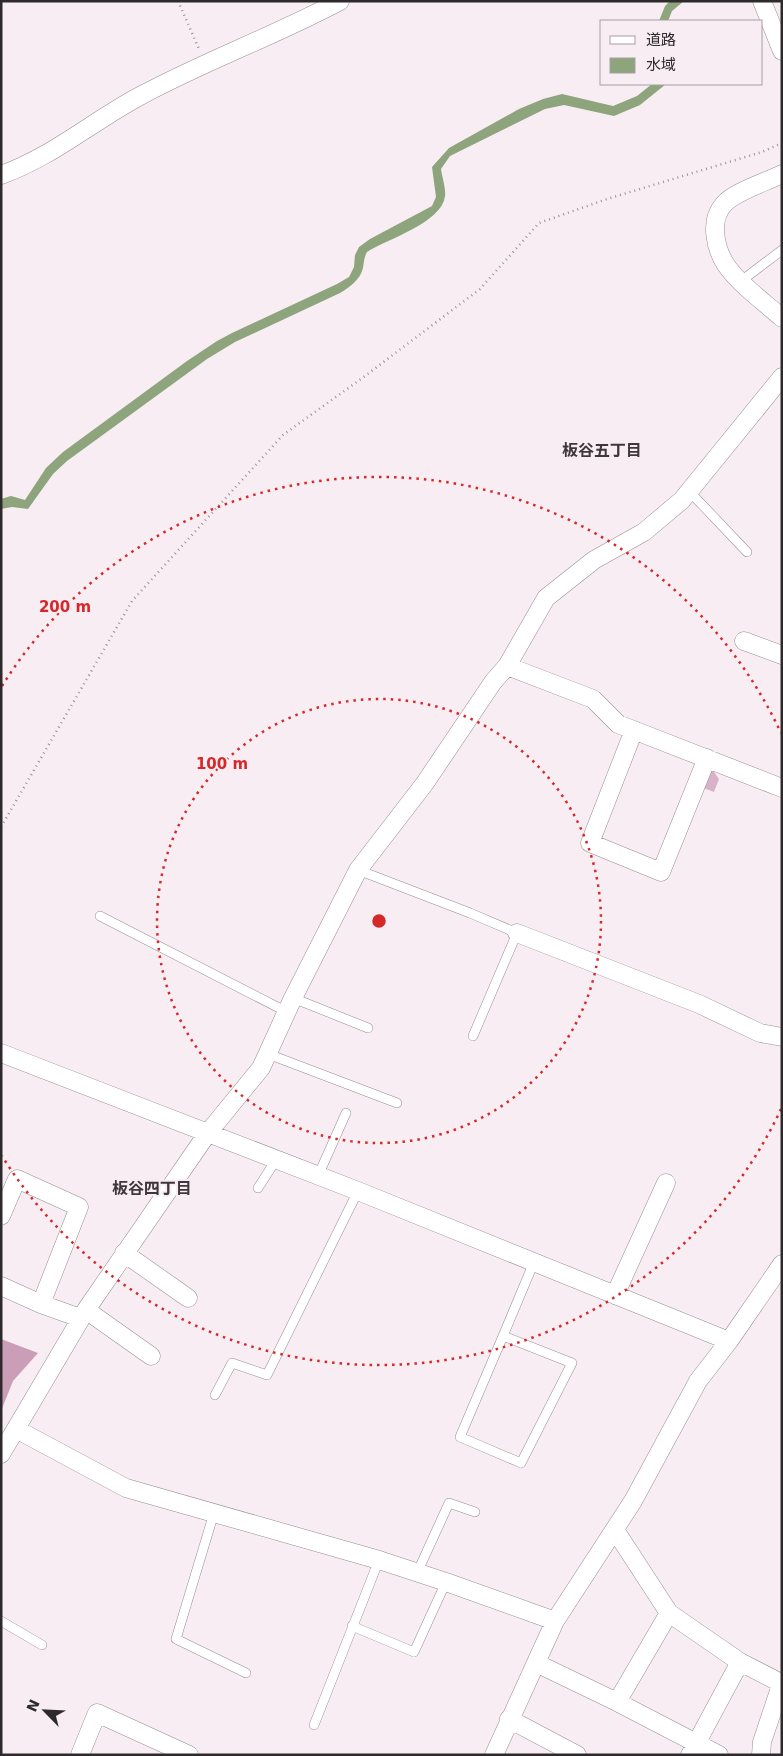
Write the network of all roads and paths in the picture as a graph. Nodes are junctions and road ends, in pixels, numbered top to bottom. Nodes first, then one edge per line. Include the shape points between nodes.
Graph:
1 (178, 1) edge
2 (340, 1) edge
3 (762, 1) edge
4 (782, 51) edge
5 (204, 65) junction
6 (782, 143) edge
7 (782, 174) edge
8 (1, 175) edge
9 (782, 250) edge
10 (742, 281) junction
11 (782, 318) edge
12 (782, 377) edge
13 (689, 491) junction
14 (747, 552) dead end
15 (744, 641) dead end
16 (782, 655) edge
17 (507, 666) junction
18 (634, 730) junction
19 (707, 758) junction
20 (782, 788) edge
21 (1, 827) edge
22 (358, 870) junction
23 (100, 916) dead end
24 (517, 934) junction
25 (290, 1005) junction
26 (368, 1028) dead end
27 (473, 1036) dead end
28 (782, 1037) edge
29 (1, 1053) edge
30 (268, 1054) junction
31 (397, 1102) dead end
32 (346, 1113) dead end
33 (207, 1134) junction
34 (276, 1160) junction
35 (318, 1176) junction
36 (666, 1182) dead end
37 (258, 1188) dead end
38 (358, 1191) junction
39 (1, 1216) edge
40 (124, 1253) junction
41 (534, 1262) junction
42 (782, 1264) edge
43 (1, 1286) edge
44 (615, 1295) junction
45 (188, 1298) dead end
46 (41, 1304) junction
47 (83, 1314) junction
48 (503, 1336) junction
49 (729, 1341) junction
50 (151, 1356) dead end
51 (215, 1394) dead end
52 (16, 1429) junction
53 (1, 1454) edge
54 (475, 1512) dead end
55 (214, 1513) junction
56 (615, 1530) junction
57 (379, 1560) junction
58 (417, 1573) junction
59 (446, 1582) junction
60 (669, 1613) junction
61 (1, 1621) edge
62 (555, 1621) junction
63 (352, 1626) junction
64 (42, 1645) dead end
65 (740, 1662) junction
66 (536, 1663) junction
67 (246, 1673) dead end
68 (782, 1682) edge
69 (617, 1702) junction
70 (509, 1719) junction
71 (314, 1725) dead end
72 (693, 1748) edge
73 (80, 1755) edge
74 (189, 1755) edge
75 (494, 1755) edge
76 (577, 1755) edge
77 (719, 1755) edge
78 (761, 1755) edge

1 - 5 path
2 - 5 street
3 - 4 street
5 - 8 street via 115,110 24,167
6 - 21 path via 539,223 480,289 283,436 132,601
7 - 10 street via 733,196 718,212 715,238 726,265
9 - 10 lane
10 - 11 street
12 - 13 street
13 - 14 lane
13 - 17 street via 644,532 594,560 546,598
15 - 16 street
17 - 18 street via 593,699 618,724
17 - 22 street via 425,783
18 - 19 street
18 - 19 street via 590,843 661,872
19 - 20 street
22 - 24 lane
22 - 25 street
23 - 25 lane
24 - 27 lane
24 - 28 street via 699,1004 760,1033
25 - 26 lane
25 - 30 street
29 - 33 street
30 - 31 lane
30 - 33 street via 261,1068
32 - 35 lane
33 - 34 street
33 - 40 street
34 - 35 street
34 - 37 lane
35 - 38 street
36 - 44 street
38 - 41 street
38 - 51 lane via 267,1375 232,1363
39 - 46 street via 17,1179 79,1207
40 - 45 street
40 - 47 street
41 - 44 street
41 - 48 lane
42 - 49 street
43 - 46 street
44 - 49 street
46 - 47 street
47 - 50 street
47 - 52 street
48 - 48 lane via 460,1437 521,1463 572,1363
49 - 56 street via 698,1381
52 - 53 street
52 - 55 street via 126,1488
54 - 58 lane via 449,1503
55 - 57 street
55 - 67 lane via 176,1639
56 - 60 street
56 - 62 street
57 - 58 street
57 - 63 lane
58 - 59 street
59 - 62 street
59 - 63 lane via 414,1652
60 - 65 street
60 - 69 street
61 - 64 lane
62 - 66 street
63 - 71 lane
65 - 68 street
65 - 72 street
66 - 69 street
66 - 70 street
68 - 78 street via 762,1742
69 - 72 street
70 - 75 street
70 - 76 street
72 - 77 street
73 - 74 street via 97,1713

